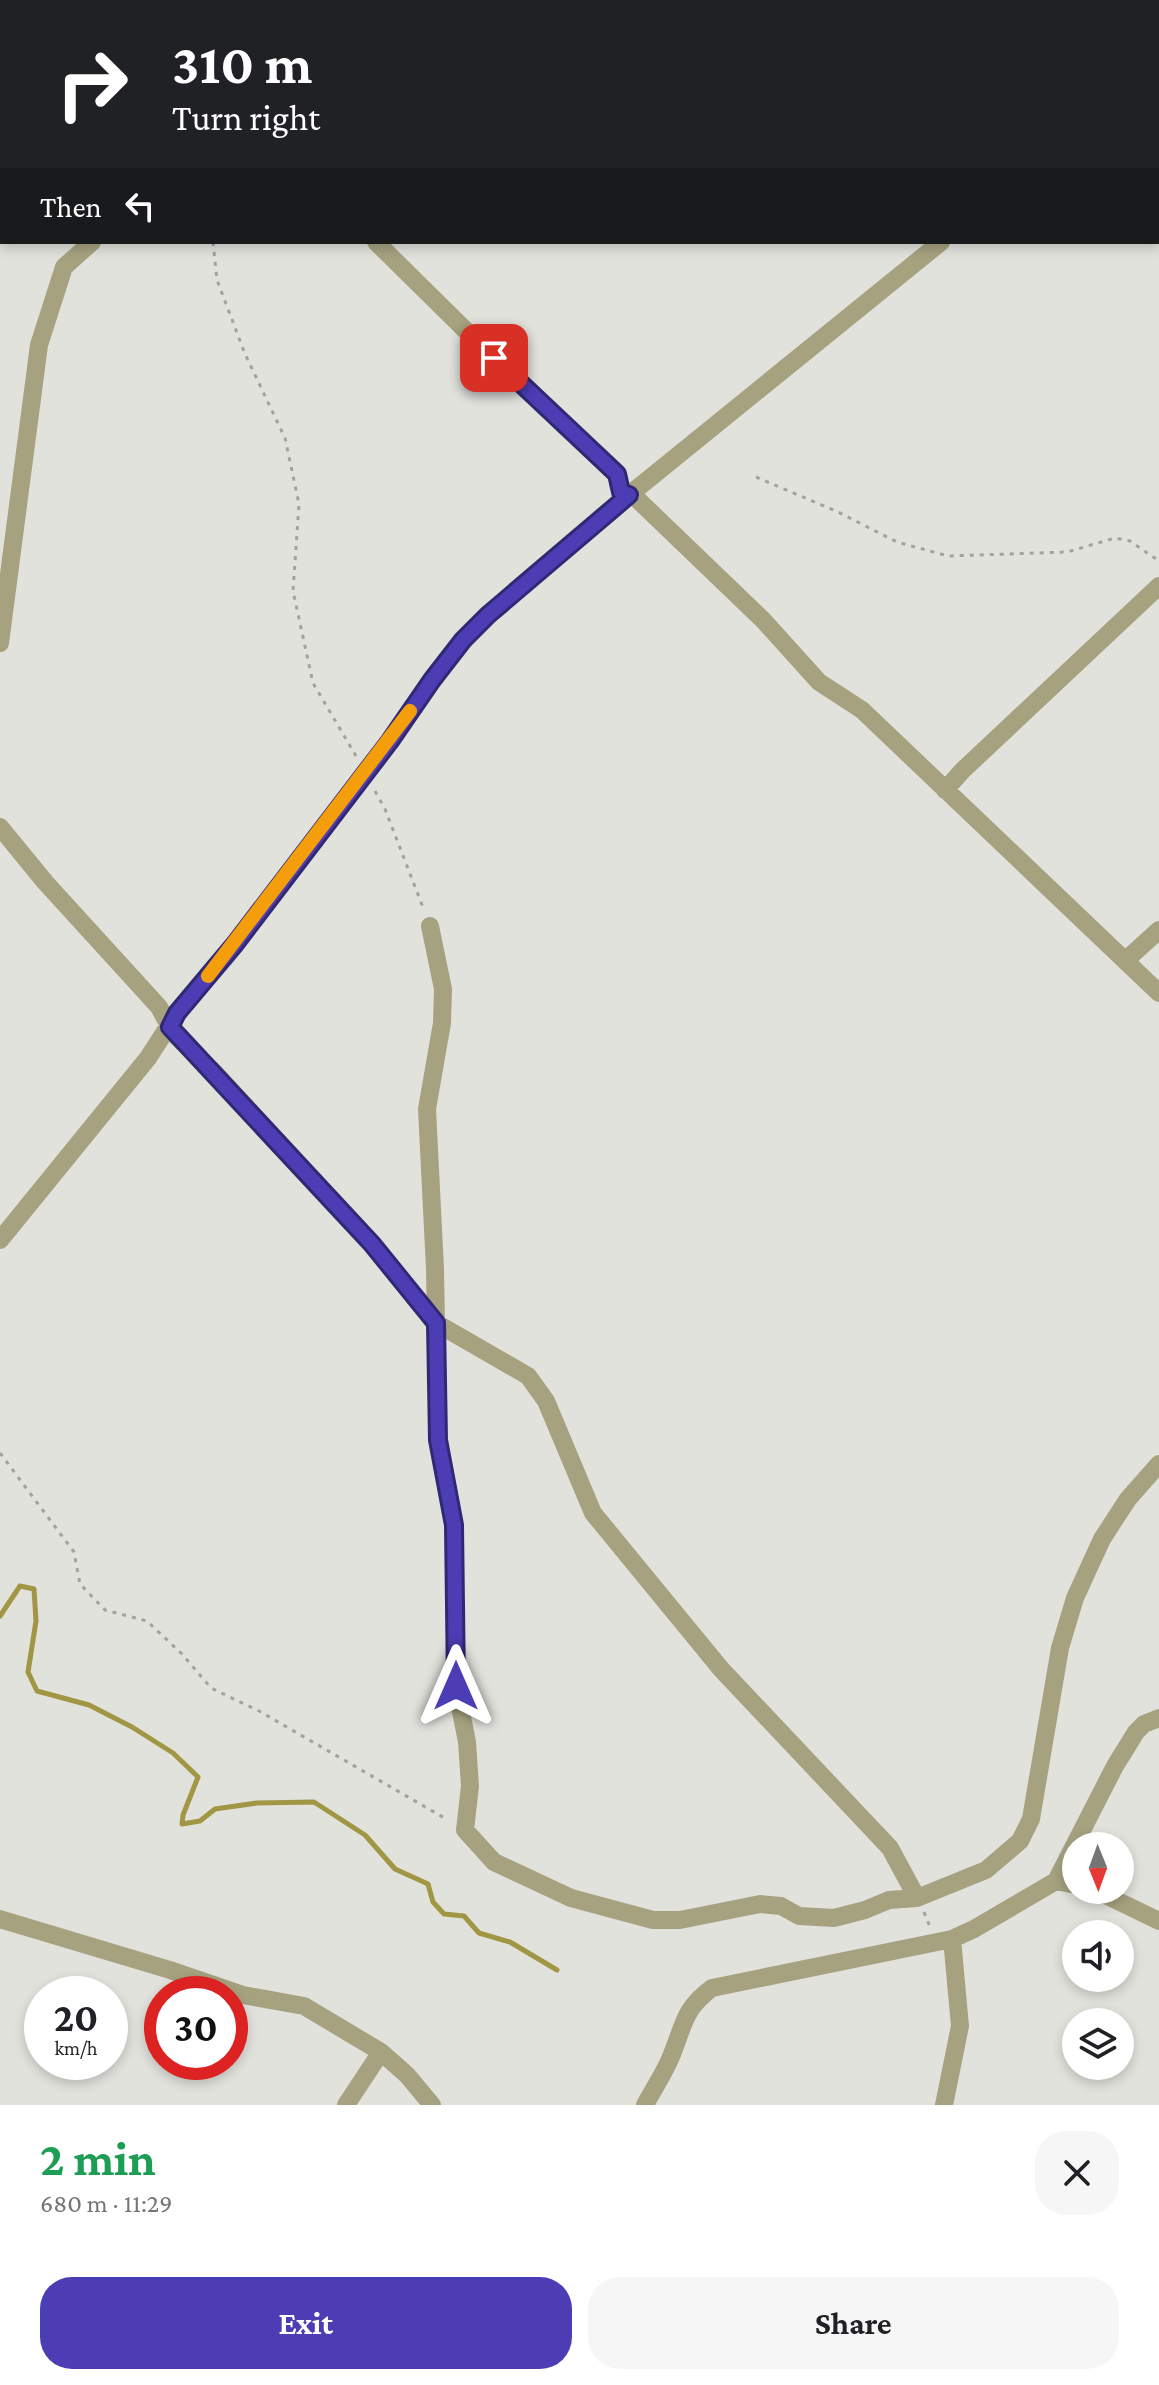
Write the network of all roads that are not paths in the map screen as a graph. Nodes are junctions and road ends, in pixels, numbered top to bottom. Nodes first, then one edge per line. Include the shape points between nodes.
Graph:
1 (90, 244) edge
2 (378, 244) edge
3 (939, 244) edge
4 (629, 495) junction
5 (1159, 586) edge
6 (0, 643) edge
7 (945, 790) junction
8 (0, 827) edge
9 (430, 926) road end
10 (1159, 930) edge
11 (1126, 960) junction
12 (1159, 993) edge
13 (170, 1027) junction
14 (0, 1240) edge
15 (436, 1323) junction
16 (1159, 1464) edge
17 (1159, 1718) edge
18 (1056, 1881) junction
19 (1062, 1882) edge
20 (917, 1898) junction
21 (1124, 1904) edge
22 (0, 1919) edge
23 (1159, 1921) edge
24 (944, 1940) junction
25 (381, 2052) junction
26 (346, 2105) edge
27 (432, 2105) edge
28 (645, 2105) edge
29 (944, 2105) edge

1 - 6 street via 64,267 39,345
2 - 4 street via 617,474 621,492
3 - 4 street
4 - 7 street via 763,620 819,682 862,710
4 - 13 street via 463,640
5 - 7 street
7 - 11 street
8 - 13 street via 159,1007
9 - 15 street via 443,989 427,1109
10 - 11 street
11 - 12 street
13 - 14 street
13 - 15 street via 372,1244
15 - 20 street via 528,1376 546,1401 593,1513 721,1669 890,1848
15 - 20 street via 438,1440 454,1525 456,1686 470,1786 465,1830 494,1862 571,1898 653,1920 760,1904 781,1906 799,1916 834,1918 889,1900
16 - 20 street via 1102,1539 1075,1598 1060,1648 1031,1819 1020,1841 986,1870
17 - 18 street via 1136,1732
18 - 19 street
18 - 24 street via 974,1929
21 - 23 street
22 - 25 street via 243,1995 304,2006
24 - 28 street via 712,1988 686,2014
24 - 29 street via 960,2026
25 - 26 street
25 - 27 street

